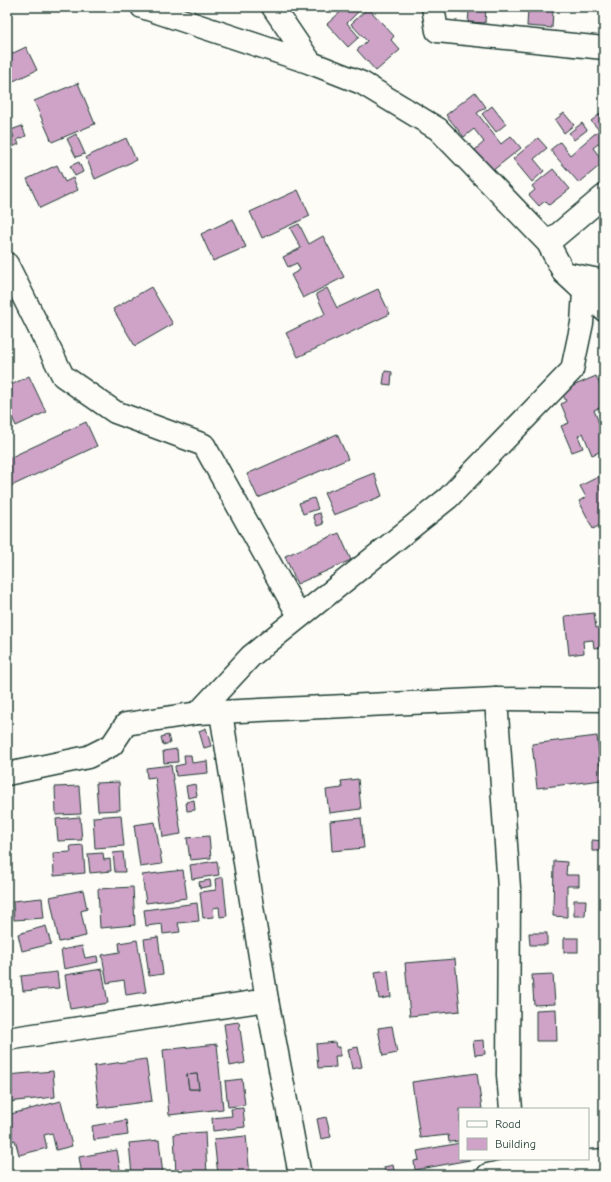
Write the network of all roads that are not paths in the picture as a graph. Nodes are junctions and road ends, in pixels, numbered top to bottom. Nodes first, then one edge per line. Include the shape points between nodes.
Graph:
1 (142, 7) edge
2 (273, 7) edge
3 (433, 7) edge
4 (604, 48) edge
5 (311, 63) junction
6 (604, 196) edge
7 (548, 243) junction
8 (7, 264) edge
9 (564, 273) junction
10 (604, 281) edge
11 (584, 292) junction
12 (604, 310) edge
13 (299, 616) junction
14 (496, 699) junction
15 (604, 700) edge
16 (221, 713) junction
17 (198, 714) junction
18 (7, 774) edge
19 (267, 1000) junction
20 (7, 1039) edge
21 (511, 1108) edge
22 (604, 1160) edge
23 (521, 1163) edge
24 (300, 1175) edge
25 (488, 1175) edge

1 - 5 street
2 - 5 street
3 - 4 street via 437,32
5 - 7 street via 362,82 438,129
6 - 7 street
7 - 9 street
8 - 13 street via 63,376 115,412 204,445
9 - 10 street
9 - 11 street
11 - 12 street
11 - 13 street via 582,324 572,370 448,498
13 - 17 street via 251,656
14 - 15 street
14 - 16 street
14 - 21 street via 509,888 508,1075
16 - 17 street
16 - 19 street
17 - 18 street via 126,724 112,745 88,757
19 - 20 street
19 - 24 street
22 - 23 street
23 - 25 street

